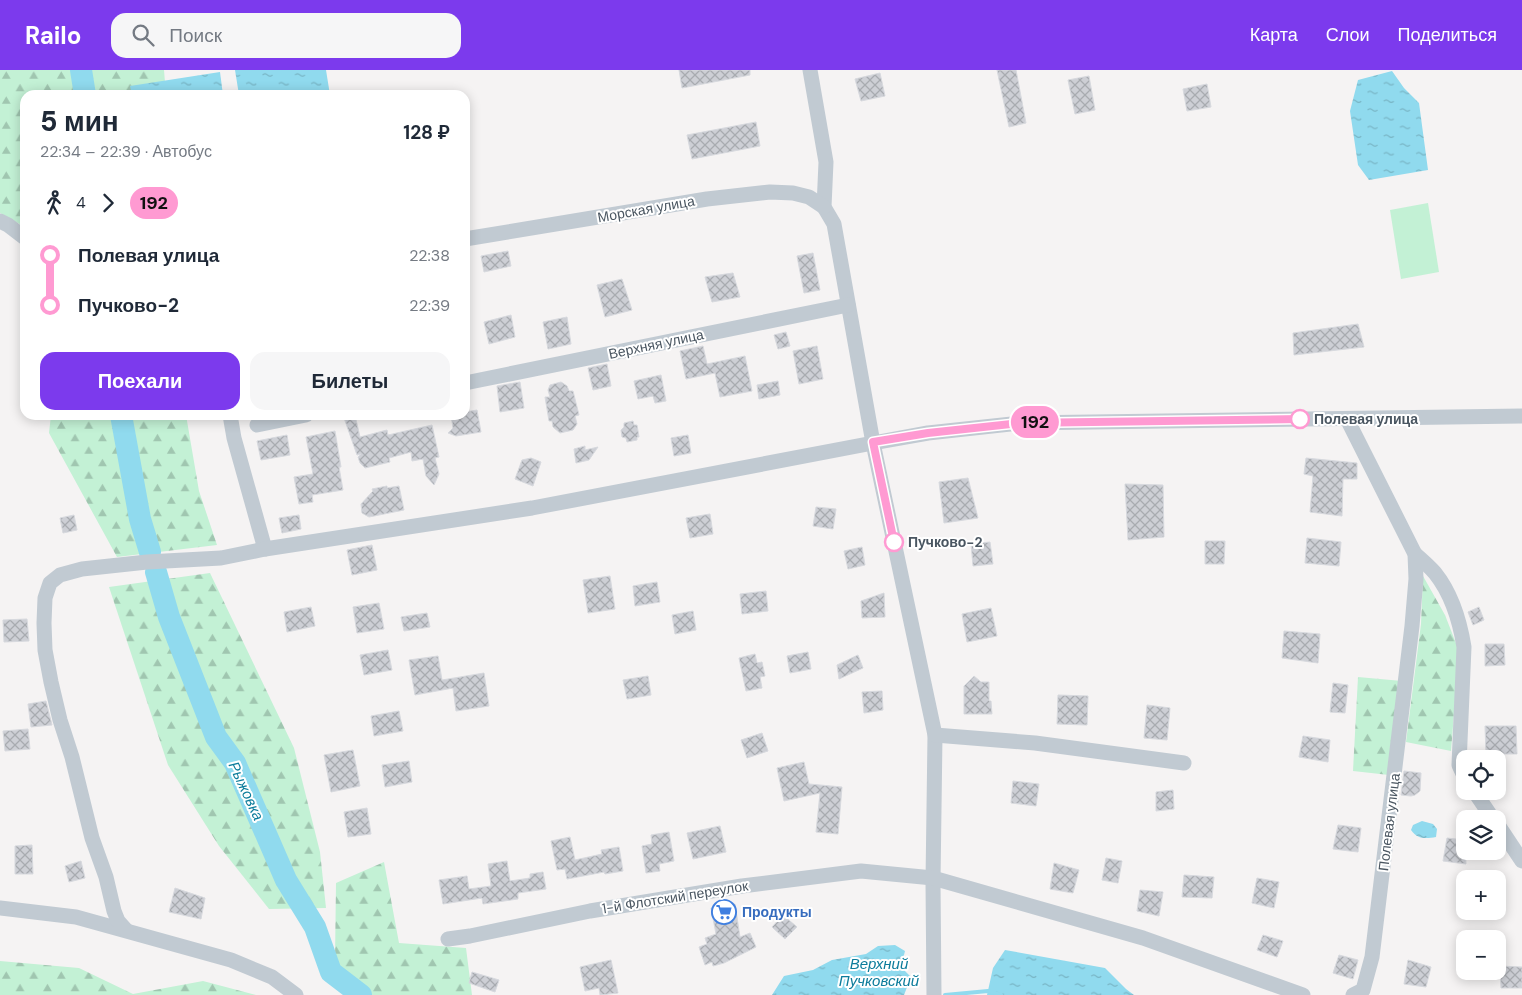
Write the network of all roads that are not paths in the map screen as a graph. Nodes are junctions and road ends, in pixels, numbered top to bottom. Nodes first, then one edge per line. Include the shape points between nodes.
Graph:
1 (810, 70) edge
2 (824, 207) junction
3 (0, 221) edge
4 (20, 234) edge
5 (470, 238) edge
6 (848, 305) junction
7 (470, 382) edge
8 (1522, 416) edge
9 (1347, 419) junction
10 (231, 420) edge
11 (282, 420) edge
12 (257, 425) dead end
13 (873, 442) junction
14 (265, 550) junction
15 (1415, 554) junction
16 (934, 735) junction
17 (1460, 750) edge
18 (1184, 763) dead end
19 (1506, 837) edge
20 (1522, 861) edge
21 (933, 878) junction
22 (0, 908) edge
23 (126, 930) junction
24 (448, 938) dead end
25 (296, 995) edge
26 (934, 995) edge
27 (1303, 995) edge
28 (1352, 995) edge

1 - 2 street via 826,162
2 - 5 street, Морская улица via 809,196 770,192 707,198
2 - 6 street via 834,224
3 - 4 street
6 - 7 street, Верхняя улица
6 - 13 street
8 - 9 street
9 - 13 street via 1020,423
9 - 15 street, Полевая улица
10 - 14 street
11 - 12 street
13 - 14 street via 532,508
13 - 16 street
14 - 23 street via 221,558 82,569 60,575 50,583 45,598 44,624 51,682 114,911
15 - 17 street via 1442,582 1462,635
15 - 28 street, Полевая улица via 1410,643 1372,957 1363,990
16 - 18 street via 1035,743
16 - 21 street
19 - 20 street
21 - 24 street, 1-й Флотский переулок via 861,871 788,880 590,911
21 - 26 street
21 - 27 street, 1-й Флотский переулок via 1143,938
22 - 23 street via 76,917
23 - 25 street via 231,960 272,977

